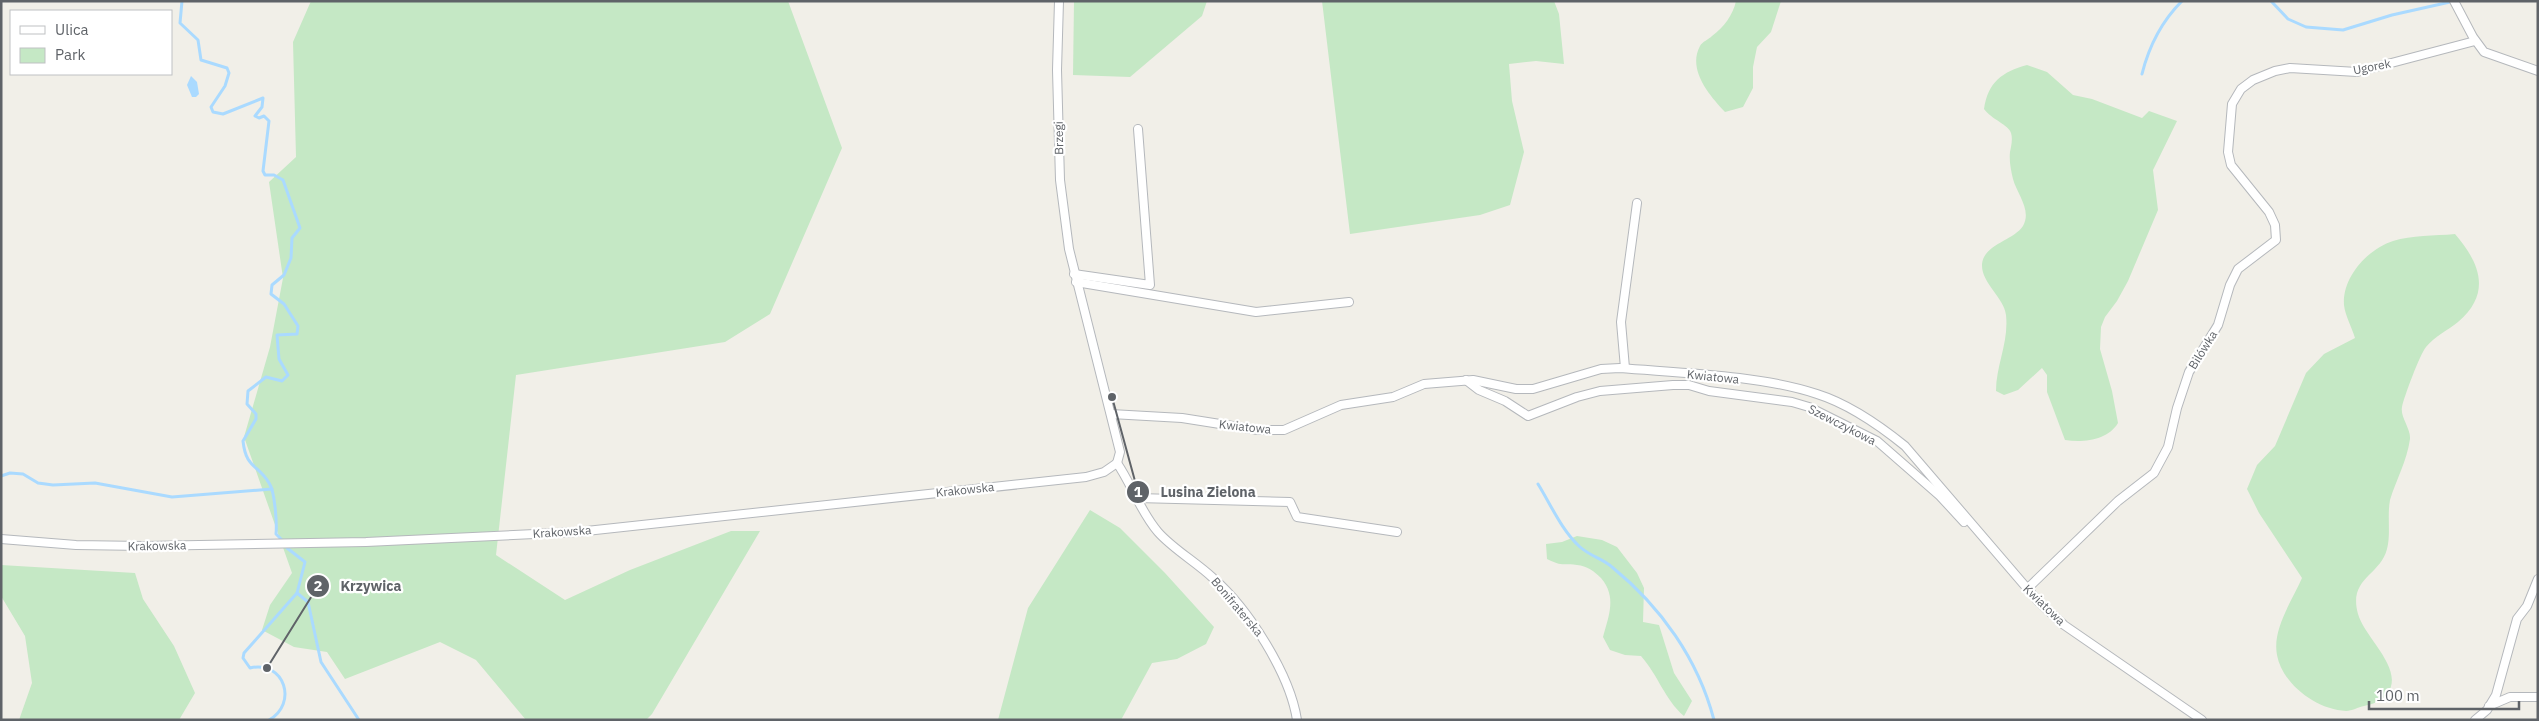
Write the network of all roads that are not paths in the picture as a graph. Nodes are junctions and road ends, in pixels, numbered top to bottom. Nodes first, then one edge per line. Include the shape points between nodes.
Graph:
1 (1059, 1) edge
2 (2454, 1) edge
3 (2475, 41) junction
4 (2538, 71) edge
5 (2241, 88) joint
6 (1138, 129) dead end
7 (1637, 203) dead end
8 (1075, 278) junction
9 (1349, 302) dead end
10 (1625, 368) junction
11 (1466, 380) junction
12 (1111, 414) junction
13 (1117, 463) junction
14 (1137, 498) junction
15 (1397, 532) dead end
16 (1979, 532) junction
17 (1, 539) edge
18 (2538, 579) edge
19 (2027, 589) junction
20 (2538, 697) edge
21 (2489, 706) junction
22 (1297, 720) edge
23 (2202, 720) edge
24 (2475, 720) edge

1 - 8 street, Brzegi via 1060,180
2 - 3 street
3 - 4 street via 2484,52
3 - 5 street, Ugorek via 2357,72 2290,68 2275,71
5 - 19 street, Bilówka via 2232,104 2230,165 2269,212 2275,225 2276,240 2238,269 2218,325 2189,372 2168,447 2154,473 2118,500
6 - 8 street via 1150,285
7 - 10 street via 1621,322
8 - 9 street via 1256,312
8 - 12 street, Brzegi
10 - 11 street, Kwiatowa via 1601,369 1532,389
10 - 16 street, Kwiatowa via 1762,382 1817,394 1881,427 1905,446
11 - 12 street, Kwiatowa via 1424,384 1393,397 1341,405 1284,430 1258,430 1182,418
11 - 16 street, Szewczykowa via 1528,416 1600,391 1673,385 1689,385 1810,407 1876,441 1940,496 1965,523
12 - 13 street, Brzegi via 1120,452
13 - 14 street, Bonifraterska
13 - 17 street, Krakowska via 1104,472 1086,477 578,532 366,542 142,546
14 - 15 street via 1290,502 1297,516
14 - 22 street, Bonifraterska via 1158,533 1215,579 1270,647
16 - 19 street, Kwiatowa
18 - 21 street via 2527,606 2517,619 2498,688
19 - 23 street, Kwiatowa via 2064,625
20 - 21 street via 2510,697
21 - 24 street

